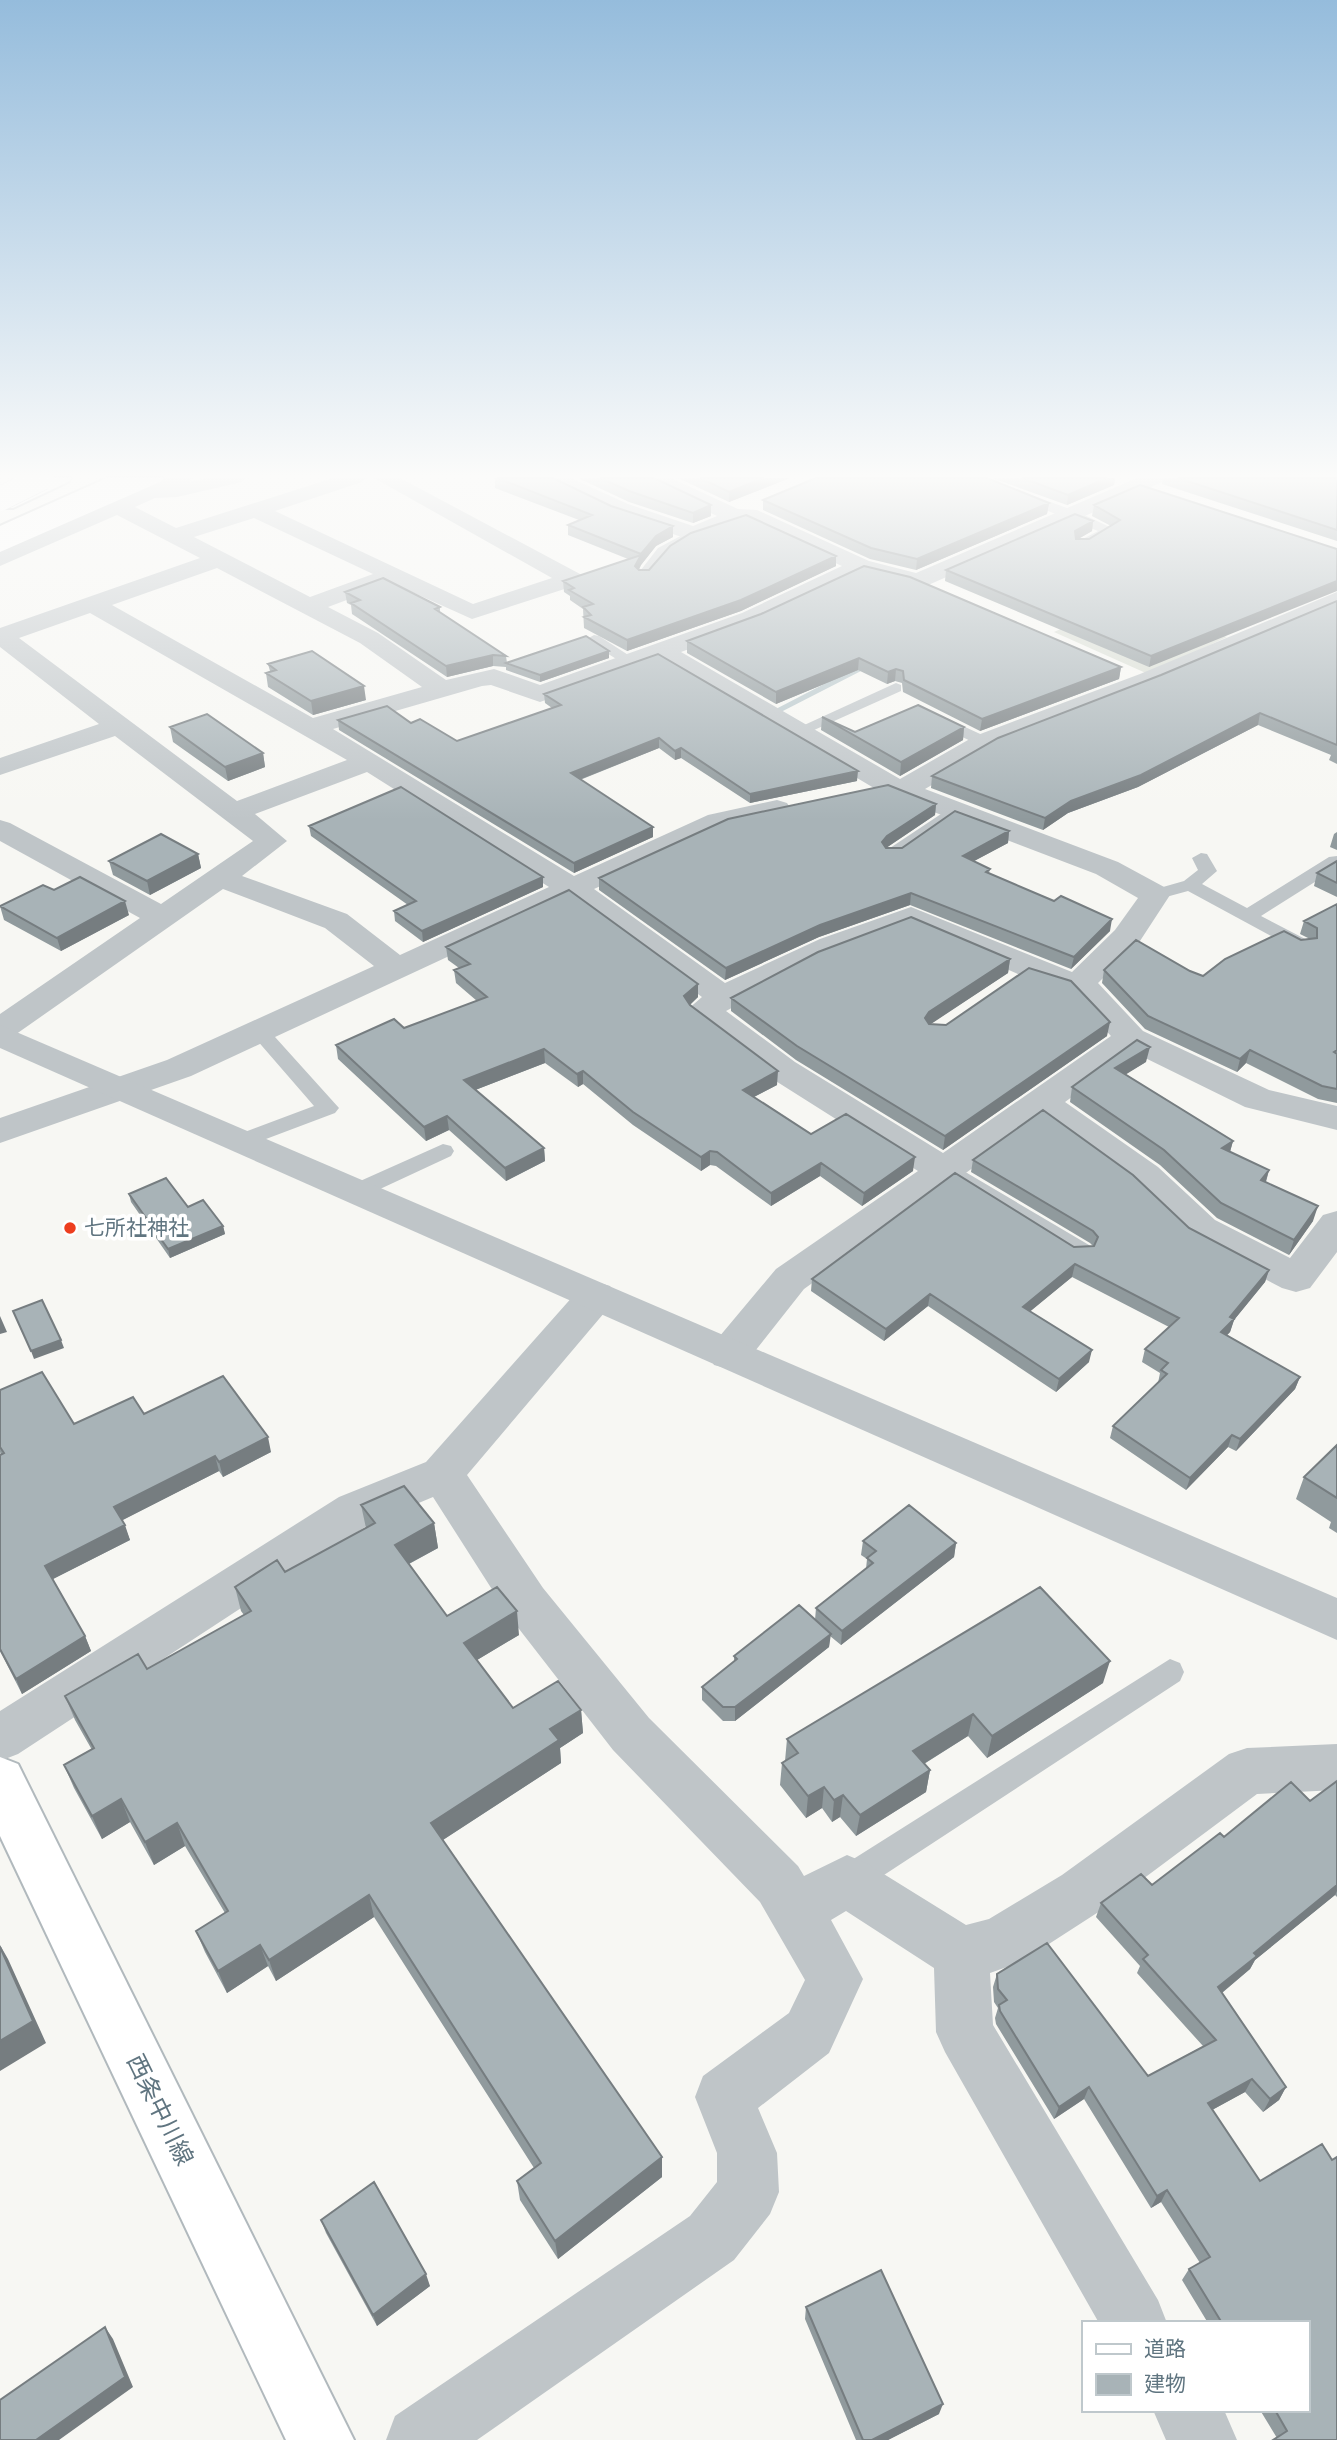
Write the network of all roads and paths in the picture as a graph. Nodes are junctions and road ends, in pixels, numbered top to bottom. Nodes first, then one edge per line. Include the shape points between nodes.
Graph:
1 (127, 592) edge
2 (282, 592) edge
3 (347, 592) edge
4 (429, 592) edge
5 (533, 592) edge
6 (806, 592) edge
7 (1337, 599) edge
8 (92, 604) junction
9 (308, 606) junction
10 (1308, 610) junction
11 (1337, 624) edge
12 (0, 635) edge
13 (594, 639) edge
14 (663, 652) junction
15 (631, 662) junction
16 (1111, 663) edge
17 (1149, 679) junction
18 (896, 688) edge
19 (442, 689) junction
20 (927, 715) edge
21 (119, 726) junction
22 (313, 726) junction
23 (797, 732) junction
24 (985, 742) junction
25 (370, 761) junction
26 (1, 767) edge
27 (895, 788) junction
28 (849, 794) edge
29 (809, 802) edge
30 (953, 811) junction
31 (234, 812) junction
32 (0, 829) edge
33 (893, 854) edge
34 (1201, 858) dead end
35 (1335, 861) edge
36 (218, 877) junction
37 (1190, 885) junction
38 (574, 889) junction
39 (1155, 895) junction
40 (160, 916) junction
41 (1247, 916) junction
42 (1304, 946) edge
43 (398, 969) junction
44 (1080, 983) junction
45 (723, 997) junction
46 (259, 1031) junction
47 (0, 1032) edge
48 (1131, 1038) junction
49 (121, 1089) junction
50 (1040, 1101) junction
51 (1337, 1118) edge
52 (0, 1131) edge
53 (242, 1141) junction
54 (443, 1151) dead end
55 (943, 1168) junction
56 (356, 1191) junction
57 (1337, 1224) edge
58 (1081, 1251) edge
59 (596, 1296) junction
60 (729, 1354) junction
61 (442, 1474) junction
62 (1337, 1620) edge
63 (1170, 1672) dead end
64 (0, 1738) edge
65 (1337, 1766) edge
66 (0, 1781) edge
67 (847, 1881) junction
68 (794, 1911) junction
69 (961, 1954) junction
70 (1134, 2321) edge
71 (1187, 2412) edge
72 (321, 2440) edge
73 (419, 2440) edge
74 (1204, 2440) edge

1 - 8 street
2 - 9 street
3 - 9 street
4 - 5 street via 472,612
6 - 14 street
7 - 10 street
8 - 12 street
8 - 22 street
9 - 19 street via 369,638
10 - 11 street
10 - 17 street
12 - 21 street
13 - 15 lane
14 - 15 street
14 - 23 street
15 - 19 street via 540,694 494,677
16 - 17 street
17 - 24 street
18 - 23 lane
19 - 22 street
20 - 24 lane
21 - 26 street
21 - 31 street
22 - 25 street
23 - 27 street
24 - 27 street
25 - 31 street
25 - 38 street
27 - 28 street
27 - 30 street
29 - 38 street via 718,821
30 - 33 lane
30 - 39 street via 1107,868
31 - 36 street via 272,841
32 - 40 street
34 - 37 lane via 1208,871
35 - 41 lane
36 - 40 street
36 - 43 street via 336,921
37 - 39 lane
37 - 41 lane
38 - 43 street
38 - 45 street
39 - 44 street via 1133,940
40 - 47 street
41 - 42 lane
43 - 46 street
44 - 45 street via 1019,974 911,916 836,943
44 - 48 street
45 - 55 street via 704,1010 783,1070
46 - 49 street
46 - 53 lane via 328,1108
47 - 49 street
48 - 50 street
48 - 51 street via 1258,1099
49 - 52 street
49 - 53 street
50 - 55 street
50 - 57 street via 1145,1176 1201,1229 1296,1278
53 - 56 street
54 - 56 lane
55 - 58 lane
55 - 60 street via 790,1279
56 - 59 street
59 - 60 street
59 - 61 street
60 - 62 street
61 - 64 street via 355,1510
61 - 68 street via 526,1602 614,1713 779,1884
63 - 67 lane
65 - 69 street via 1247,1770 1080,1893 1001,1943
66 - 72 main road, 西条中川線
67 - 68 street
67 - 69 street
68 - 73 street via 835,1979 809,2033 724,2097 747,2153 748,2192 712,2238
69 - 70 street via 965,2032
71 - 74 street

